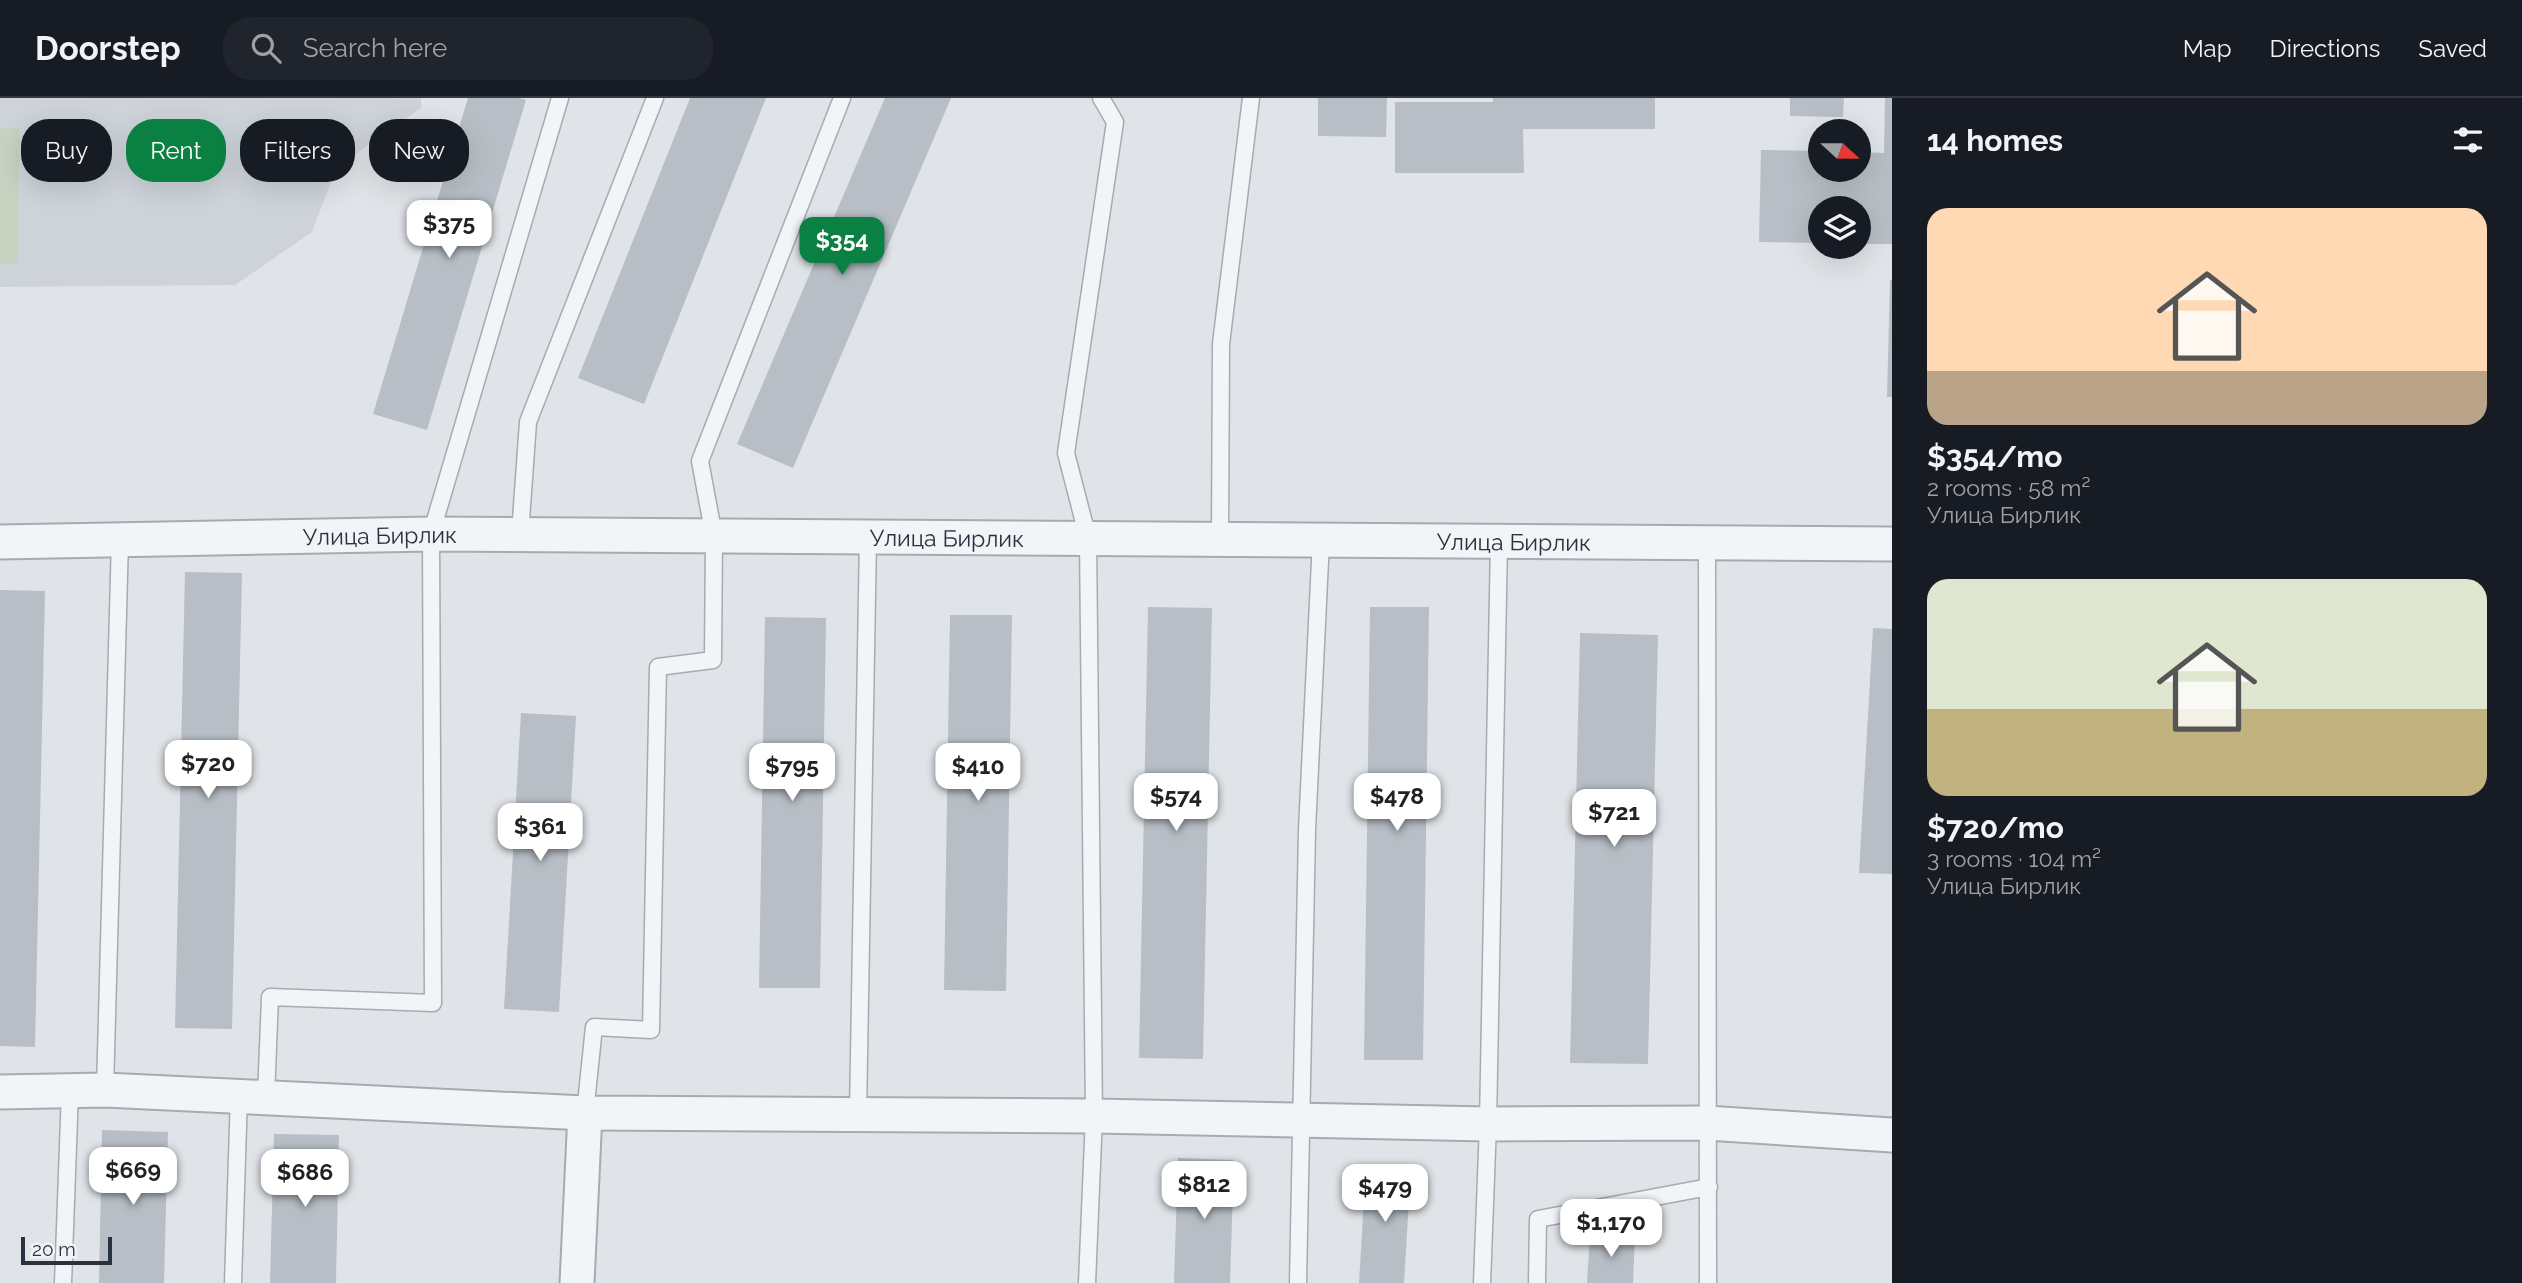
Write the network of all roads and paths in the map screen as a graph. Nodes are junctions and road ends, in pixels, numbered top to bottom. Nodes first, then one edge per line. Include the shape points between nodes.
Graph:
1 (560, 98) edge
2 (655, 98) edge
3 (842, 98) edge
4 (1101, 98) edge
5 (1251, 98) edge
6 (432, 534) junction
7 (520, 534) junction
8 (714, 536) junction
9 (868, 537) junction
10 (1088, 538) junction
11 (1220, 539) junction
12 (120, 540) junction
13 (1321, 540) junction
14 (1499, 541) junction
15 (0, 542) edge
16 (1707, 544) junction
17 (1892, 544) edge
18 (105, 1090) junction
19 (70, 1091) junction
20 (0, 1092) edge
21 (253, 1096) junction
22 (585, 1112) junction
23 (858, 1114) junction
24 (1094, 1116) junction
25 (1301, 1120) junction
26 (1707, 1123) junction
27 (1488, 1124) junction
28 (1892, 1135) edge
29 (1709, 1187) junction
30 (63, 1283) edge
31 (233, 1283) edge
32 (577, 1283) edge
33 (1087, 1283) edge
34 (1298, 1283) edge
35 (1482, 1283) edge
36 (1537, 1283) edge
37 (1708, 1283) edge

1 - 6 lane
2 - 7 lane via 528,422
3 - 8 lane via 700,461
4 - 10 lane via 1115,122 1066,453
5 - 11 lane via 1221,344
6 - 7 street, Улица Бирлик
6 - 12 street, Улица Бирлик
6 - 21 lane via 433,1003 270,997
7 - 8 street, Улица Бирлик
8 - 9 street, Улица Бирлик
8 - 22 lane via 713,660 658,667 651,1030 594,1027
9 - 10 street, Улица Бирлик
9 - 23 lane
10 - 11 street, Улица Бирлик
10 - 24 lane
11 - 13 street, Улица Бирлик
12 - 15 street, Улица Бирлик
12 - 18 lane
13 - 14 street, Улица Бирлик
13 - 25 lane via 1307,830
14 - 16 street, Улица Бирлик
14 - 27 lane
16 - 17 street, Улица Бирлик
16 - 26 lane
18 - 19 street
18 - 21 street
19 - 20 street
19 - 30 lane
21 - 22 street
21 - 31 lane
22 - 23 street
22 - 32 street
23 - 24 street
24 - 25 street
24 - 33 lane
25 - 27 street
25 - 34 lane
26 - 27 street
26 - 28 street
26 - 29 lane
27 - 35 lane
29 - 36 lane via 1538,1219
29 - 37 lane

